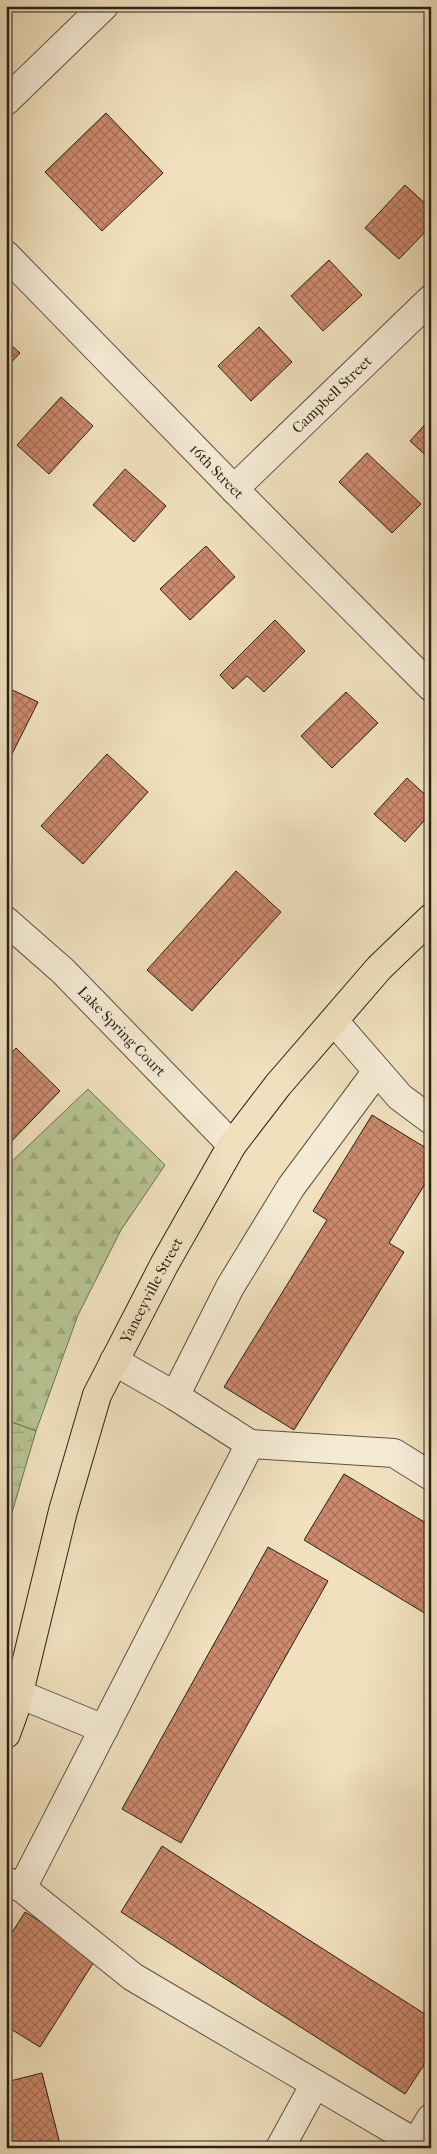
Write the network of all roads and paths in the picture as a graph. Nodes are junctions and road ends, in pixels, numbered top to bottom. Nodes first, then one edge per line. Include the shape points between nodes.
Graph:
1 (104, 6) edge
2 (6, 101) edge
3 (6, 255) edge
4 (431, 299) edge
5 (234, 489) junction
6 (431, 687) edge
7 (431, 918) edge
8 (6, 921) edge
9 (334, 1021) junction
10 (377, 1071) junction
11 (431, 1120) edge
12 (232, 1145) junction
13 (114, 1362) junction
14 (176, 1396) junction
15 (250, 1444) junction
16 (431, 1476) edge
17 (19, 1694) junction
18 (104, 1729) junction
19 (6, 1734) edge
20 (14, 1885) edge
21 (315, 2084) junction
22 (431, 2118) edge
23 (423, 2144) edge
24 (280, 2148) edge

1 - 2 street
3 - 5 street, 16th Street
4 - 5 street, Campbell Street
5 - 6 street, 16th Street
7 - 9 main road, Yanceyville Street via 379,968
8 - 12 street, Lake Spring Court via 63,971
9 - 10 street
9 - 12 main road, Yanceyville Street via 278,1085
10 - 11 street via 400,1097
10 - 14 street via 291,1187 230,1287
12 - 13 main road, Yanceyville Street
13 - 14 street
13 - 17 main road, Yanceyville Street via 97,1395 63,1511
14 - 15 street
15 - 16 street via 394,1453
15 - 18 street
17 - 18 street
17 - 19 main road, Yanceyville Street
18 - 20 street
20 - 21 street via 133,1977
21 - 23 street
21 - 24 street
22 - 23 street

